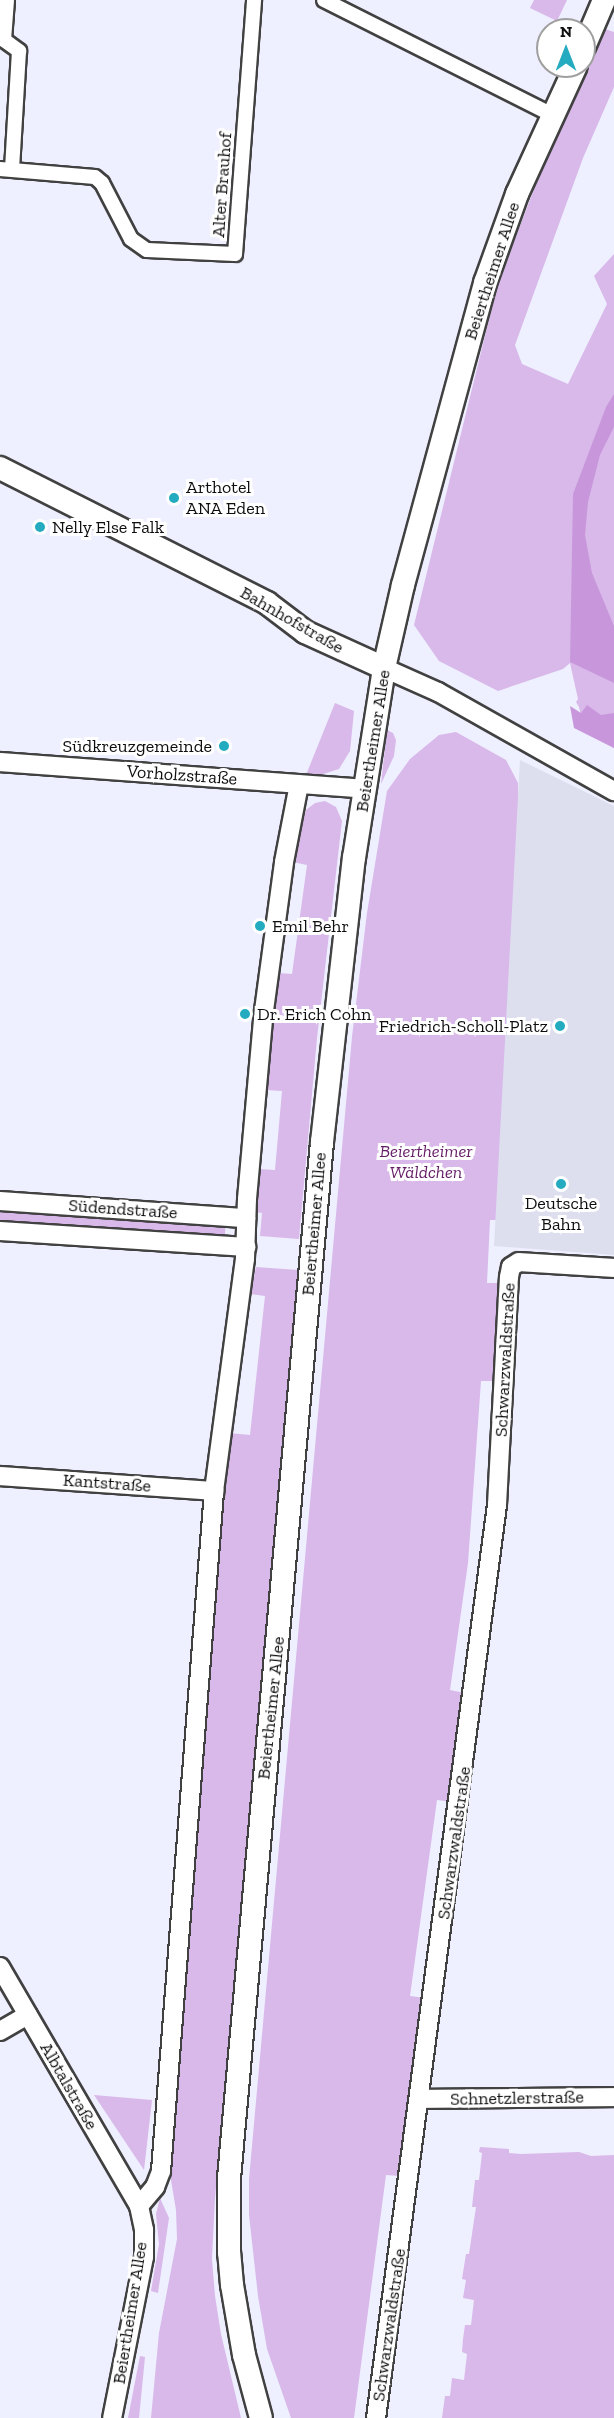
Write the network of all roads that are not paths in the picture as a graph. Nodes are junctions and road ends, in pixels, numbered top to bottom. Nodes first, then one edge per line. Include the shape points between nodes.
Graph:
1 (7, 0) edge
2 (254, 0) edge
3 (324, 0) edge
4 (604, 0) edge
5 (596, 19) edge
6 (2, 41) edge
7 (571, 78) edge
8 (555, 116) junction
9 (6, 169) edge
10 (0, 468) edge
11 (384, 668) junction
12 (0, 762) edge
13 (299, 784) junction
14 (364, 789) junction
15 (614, 791) edge
16 (0, 1201) edge
17 (246, 1218) junction
18 (0, 1231) edge
19 (246, 1247) junction
20 (614, 1268) edge
21 (0, 1476) edge
22 (214, 1491) junction
23 (0, 1967) edge
24 (28, 2015) junction
25 (0, 2031) edge
26 (614, 2097) edge
27 (420, 2099) junction
28 (139, 2205) junction
29 (262, 2415) edge
30 (112, 2418) edge
31 (376, 2418) edge

1 - 6 street, Alter Brauhof
2 - 9 street, Alter Brauhof via 235,254 147,250 131,239 102,183 95,177
3 - 8 street
4 - 5 street
6 - 9 street, Alter Brauhof via 19,51
7 - 8 street, Beiertheimer Allee
8 - 11 street, Beiertheimer Allee via 517,194 485,283
10 - 11 street, Bahnhofstraße via 267,603 315,637
11 - 14 street, Beiertheimer Allee
11 - 15 street, Bahnhofstraße via 438,692
12 - 13 street, Vorholzstraße
13 - 14 street, Vorholzstraße
13 - 17 street via 263,1018
14 - 29 street, Beiertheimer Allee via 332,1034 229,2178 232,2285 244,2355
16 - 17 street, Südendstraße
17 - 19 street
18 - 19 street, Südendstraße
19 - 22 street
20 - 27 street, Schwarzwaldstraße via 519,1262 511,1267 497,1505
21 - 22 street, Kantstraße
22 - 28 street via 161,2171 155,2187
23 - 24 street, Albtalstraße
24 - 25 street
24 - 28 street, Albtalstraße
26 - 27 street, Schnetzlerstraße
27 - 31 street, Schwarzwaldstraße
28 - 30 street, Beiertheimer Allee via 144,2257

